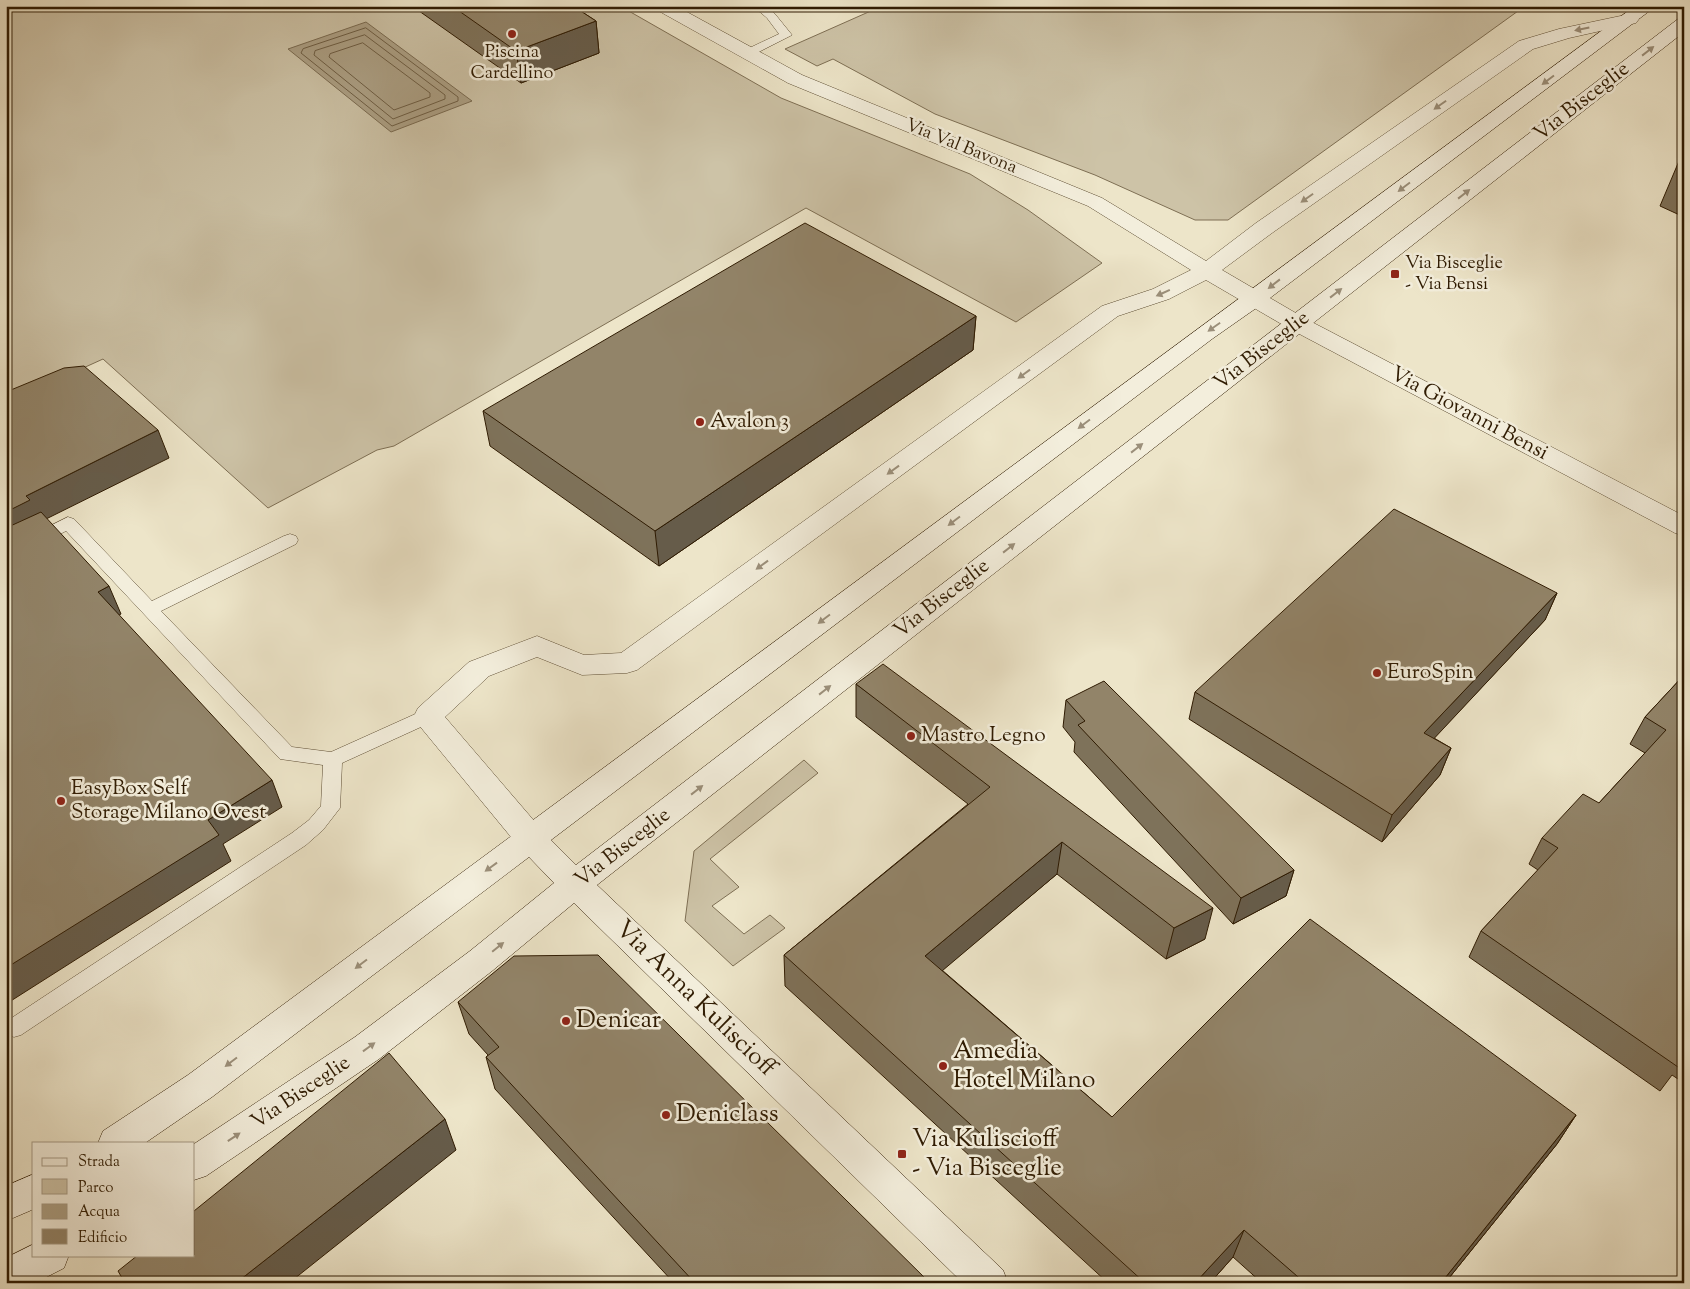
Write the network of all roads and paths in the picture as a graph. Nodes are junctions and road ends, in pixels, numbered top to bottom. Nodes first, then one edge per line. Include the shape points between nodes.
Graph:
1 (663, 6) edge
2 (759, 6) edge
3 (1647, 6) edge
4 (1630, 19) junction
5 (1684, 23) edge
6 (747, 54) junction
7 (1207, 271) junction
8 (1254, 299) junction
9 (1298, 324) junction
10 (1684, 528) edge
11 (290, 540) dead end
12 (6, 555) edge
13 (150, 609) junction
14 (428, 716) junction
15 (333, 759) junction
16 (531, 839) junction
17 (575, 884) junction
18 (14, 1028) dead end
19 (116, 1142) edge
20 (195, 1163) edge
21 (32, 1192) edge
22 (6, 1204) edge
23 (49, 1256) edge
24 (6, 1278) edge
25 (990, 1283) edge

1 - 6 main road, Via Val Bavona
2 - 6 lane via 786,36
3 - 4 main road, Via Bisceglie
4 -> 7 main road, Via Bisceglie via 1526,45
4 -> 8 main road, Via Bisceglie
9 -> 5 main road, Via Bisceglie
6 - 7 main road, Via Val Bavona via 795,79 1095,202
7 - 8 main road, Via Val Bavona
7 -> 14 main road, Via Bisceglie via 1160,294 1110,311 627,664 582,664 537,646 479,668
8 - 9 main road, Via Giovanni Bensi
8 -> 16 main road, Via Bisceglie
9 - 10 main road, Via Giovanni Bensi
17 -> 9 main road, Via Bisceglie
11 - 13 lane
12 - 13 lane via 68,524
13 - 15 lane via 287,754
14 - 15 lane
14 - 16 main road
15 - 18 lane via 330,808 305,835
16 - 17 main road, Via Anna Kuliscioff
16 -> 19 main road, Via Bisceglie via 200,1086
20 -> 17 main road, Via Bisceglie via 368,1048
17 - 25 main road, Via Anna Kuliscioff
21 - 22 main road
23 - 24 main road

